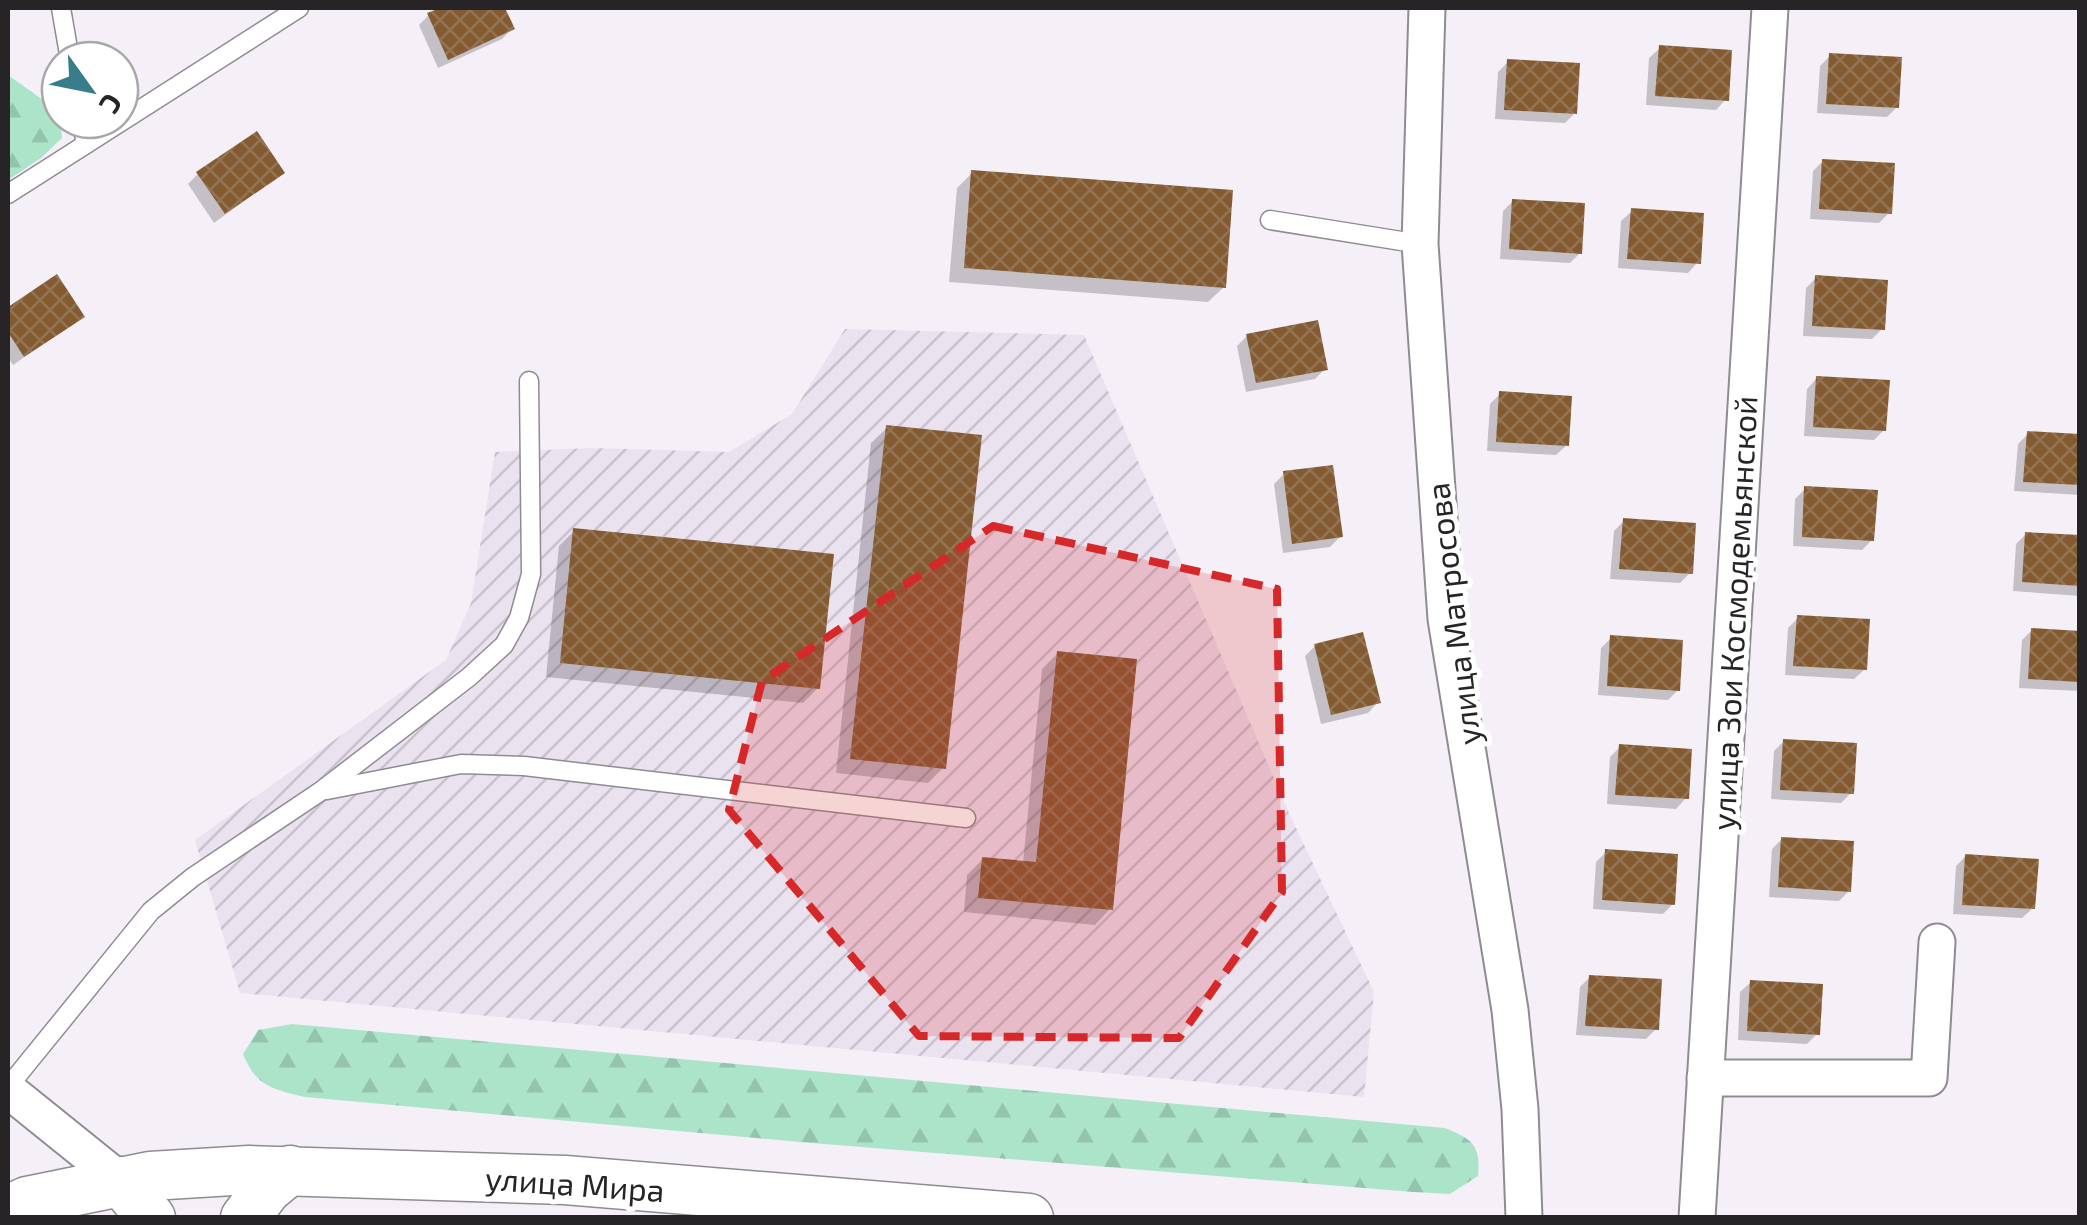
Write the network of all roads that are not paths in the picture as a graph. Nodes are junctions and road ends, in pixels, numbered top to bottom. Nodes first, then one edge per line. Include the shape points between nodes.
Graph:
1 (60, 8) edge
2 (299, 8) edge
3 (1426, 8) edge
4 (1770, 8) edge
5 (66, 40) edge
6 (85, 140) edge
7 (86, 144) junction
8 (8, 194) edge
9 (1270, 220) dead end
10 (1420, 244) junction
11 (530, 380) dead end
12 (321, 791) junction
13 (966, 818) dead end
14 (1937, 942) dead end
15 (1705, 1078) junction
16 (8, 1088) edge
17 (290, 1170) junction
18 (121, 1182) junction
19 (8, 1210) edge
20 (151, 1218) edge
21 (245, 1218) edge
22 (1028, 1218) edge
23 (1524, 1218) edge
24 (1697, 1218) edge

1 - 5 lane
2 - 7 lane
3 - 10 street, улица Матросова
4 - 15 street, улица Зои Космодемьянской
6 - 7 lane
7 - 8 lane
9 - 10 lane
10 - 23 street, улица Матросова via 1446,619 1510,1010
11 - 12 lane via 532,574 519,618 504,645 469,677
12 - 13 lane via 461,764 524,766
12 - 16 lane via 151,911
14 - 15 street via 1929,1078
15 - 24 street, улица Зои Космодемьянской
16 - 18 street
17 - 18 main road, улица Мира via 179,1172
17 - 21 main road
17 - 22 main road, улица Мира via 565,1180
18 - 19 main road, улица Мира
18 - 20 main road

